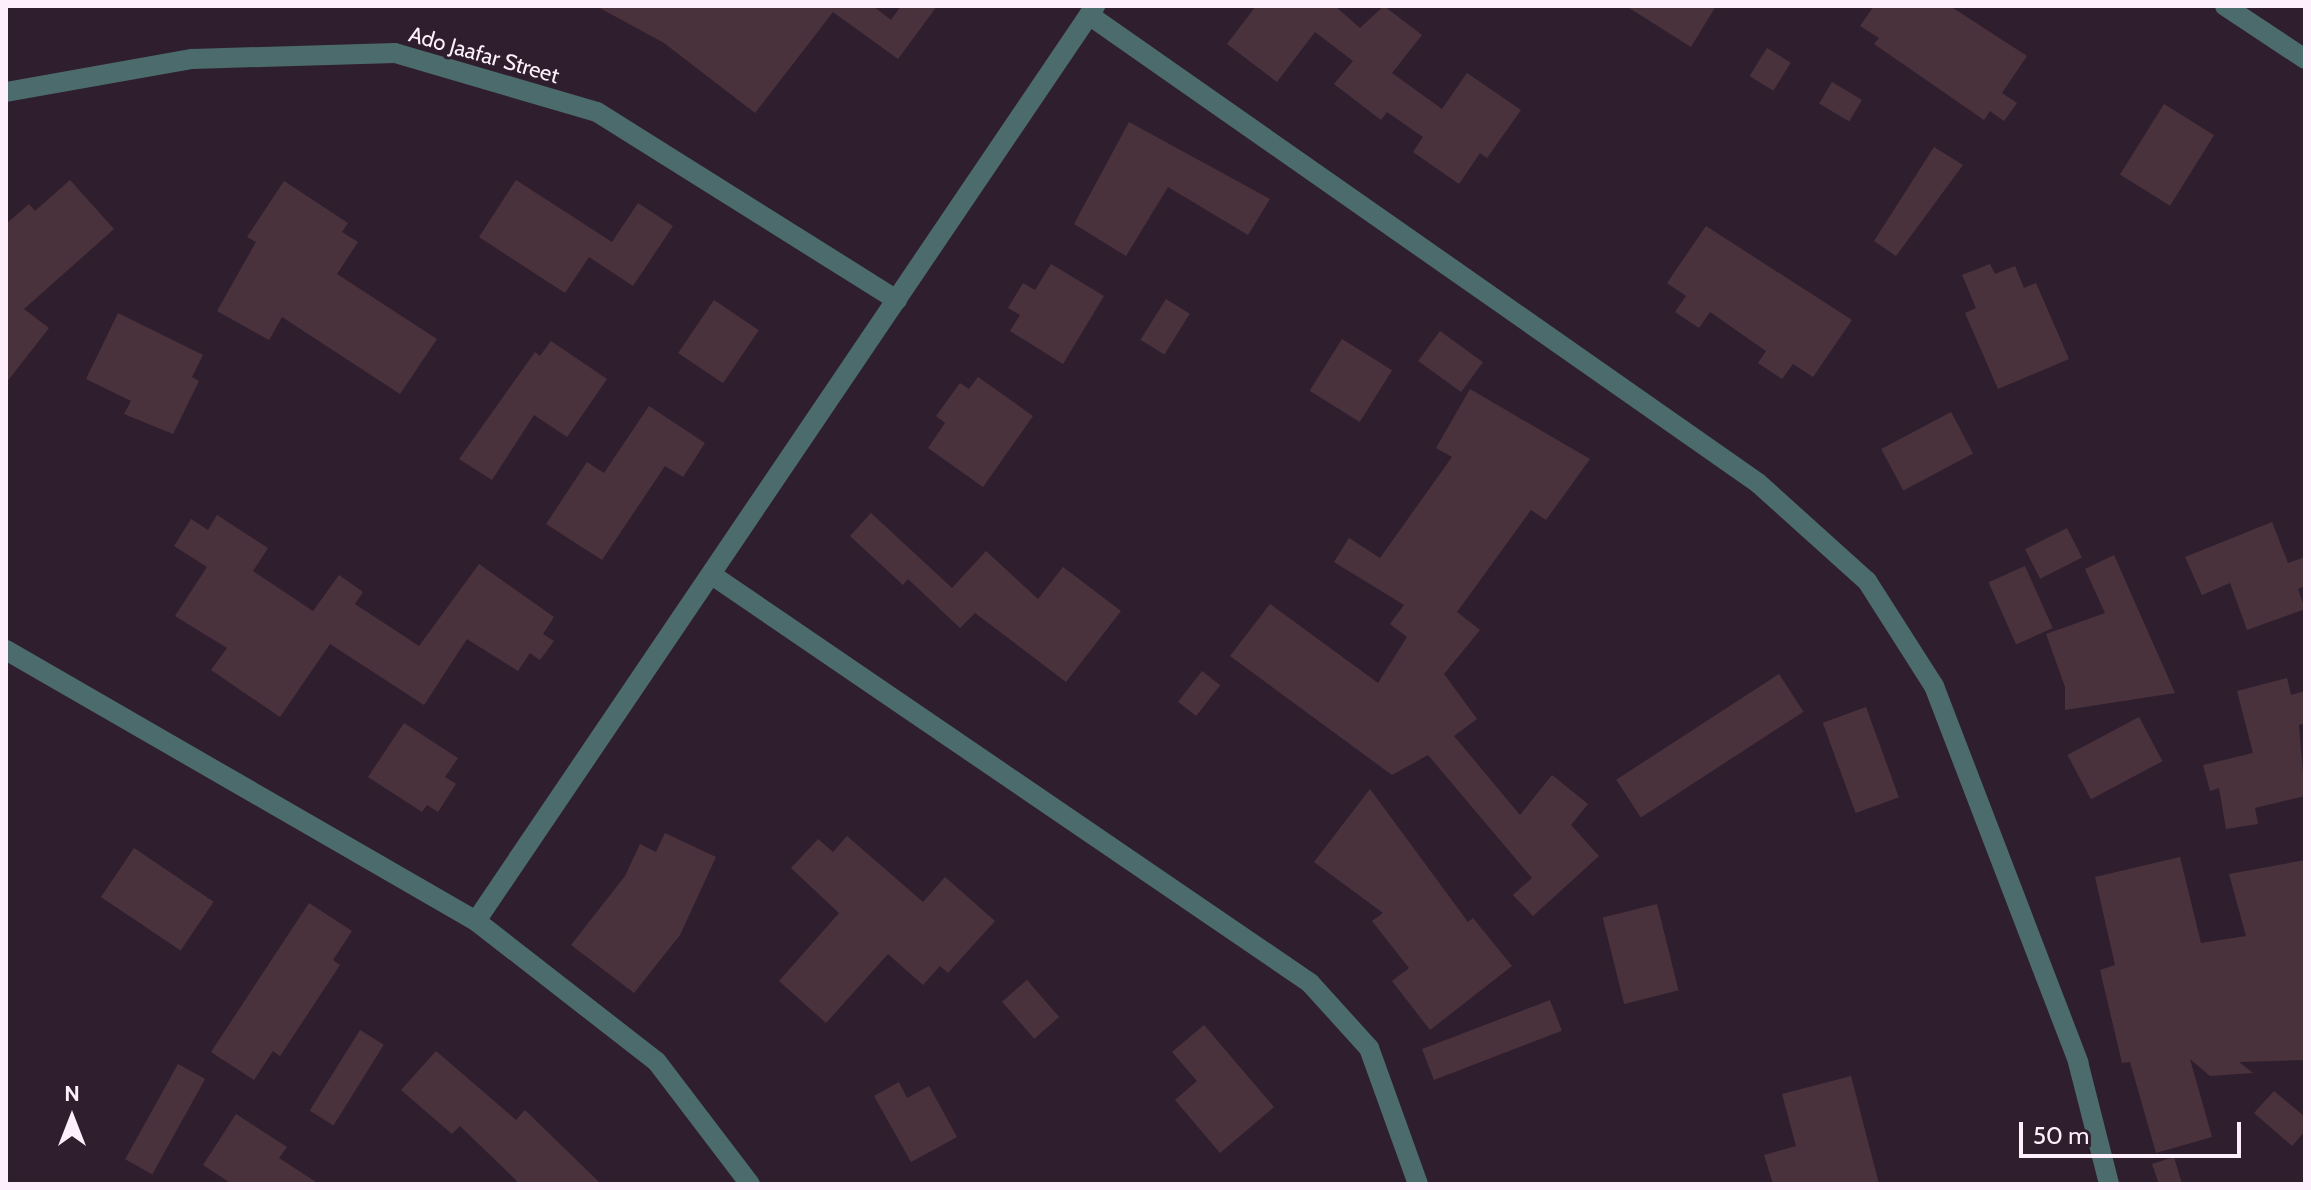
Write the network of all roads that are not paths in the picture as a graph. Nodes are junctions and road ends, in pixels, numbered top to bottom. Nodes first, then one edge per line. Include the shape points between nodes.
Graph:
1 (2225, 6) edge
2 (1092, 10) edge
3 (2305, 59) edge
4 (6, 92) edge
5 (897, 300) junction
6 (712, 575) junction
7 (6, 650) edge
8 (476, 921) junction
9 (750, 1184) edge
10 (1418, 1184) edge
11 (2109, 1184) edge

1 - 3 street
2 - 5 street
2 - 11 street via 1758,483 1867,581 1934,686 2078,1062
4 - 5 street, Ado Jaafar Street via 192,59 395,53 597,112
5 - 6 street
6 - 8 street
6 - 10 street via 1310,983 1369,1048
7 - 8 street
8 - 9 street via 657,1062

